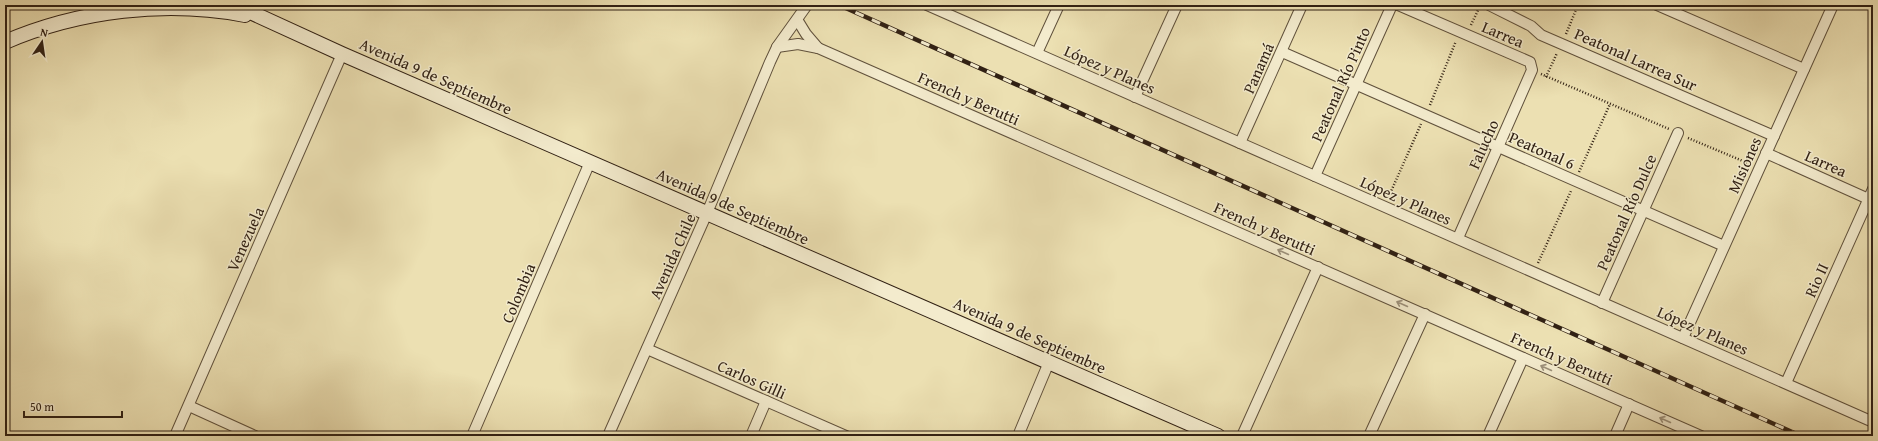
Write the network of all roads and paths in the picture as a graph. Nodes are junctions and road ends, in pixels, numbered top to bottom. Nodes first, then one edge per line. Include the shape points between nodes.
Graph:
1 (235, 5) edge
2 (807, 5) edge
3 (1059, 5) edge
4 (1177, 5) edge
5 (1302, 5) edge
6 (1392, 5) edge
7 (1398, 5) edge
8 (1480, 5) edge
9 (1489, 5) edge
10 (1657, 5) edge
11 (1833, 5) edge
12 (932, 6) edge
13 (121, 8) edge
14 (266, 19) junction
15 (798, 21) junction
16 (1467, 35) junction
17 (5, 42) edge
18 (777, 47) junction
19 (818, 48) junction
20 (1282, 52) junction
21 (1037, 53) junction
22 (342, 54) junction
23 (1531, 66) junction
24 (1804, 70) junction
25 (1356, 85) junction
26 (1135, 97) junction
27 (1678, 133) junction
28 (1774, 136) junction
29 (1240, 143) junction
30 (1498, 146) junction
31 (1766, 153) junction
32 (590, 162) junction
33 (1760, 168) junction
34 (1315, 176) junction
35 (1873, 189) edge
36 (1871, 200) edge
37 (1643, 210) junction
38 (707, 213) junction
39 (1458, 238) junction
40 (1724, 246) junction
41 (1318, 267) junction
42 (1602, 302) junction
43 (1426, 314) junction
44 (1683, 338) junction
45 (647, 349) junction
46 (1523, 358) junction
47 (1049, 362) junction
48 (1786, 383) junction
49 (766, 401) junction
50 (1629, 404) junction
51 (189, 406) junction
52 (1873, 422) edge
53 (175, 436) edge
54 (255, 436) edge
55 (472, 436) edge
56 (608, 436) edge
57 (751, 436) edge
58 (846, 436) edge
59 (1018, 436) edge
60 (1218, 436) edge
61 (1242, 436) edge
62 (1368, 436) edge
63 (1488, 436) edge
64 (1615, 436) edge
65 (1701, 436) edge

1 - 14 street, Avenida 9 de Septiembre
2 - 15 street, Avenida Chile
3 - 21 street
4 - 26 street
5 - 20 street, Panamá
6 - 25 street, Peatonal Río Pinto
7 - 16 street, Larrea
8 - 16 path
9 - 28 street, Peatonal Larrea Sur via 1531,26 1542,35
10 - 24 street
11 - 24 street, Misiones
12 - 21 street, López y Planes
13 - 14 street via 192,7
13 - 17 street via 51,25
14 - 22 street, Avenida 9 de Septiembre
15 - 18 street, Avenida Chile
15 - 19 street, French y Berutti
16 - 23 street, Larrea
18 - 19 street, French y Berutti via 798,44
18 - 38 street, Avenida Chile
41 -> 19 street, French y Berutti
20 - 25 street, Peatonal 6
20 - 29 street, Panamá
21 - 26 street, López y Planes
22 - 32 street, Avenida 9 de Septiembre
22 - 51 street, Venezuela
23 - 27 path
23 - 30 street, Falucho
24 - 28 street, Misiones
25 - 30 street, Peatonal 6
25 - 34 street, Peatonal Río Pinto
26 - 29 street, López y Planes
27 - 33 path
27 - 37 street, Peatonal Río Dulce
28 - 31 street, Misiones
29 - 34 street, López y Planes
30 - 37 street, Peatonal 6
30 - 39 street, Falucho
31 - 33 street, Misiones
31 - 36 street, Larrea
32 - 38 street, Avenida 9 de Septiembre
32 - 55 street, Colombia
33 - 40 street, Misiones
34 - 39 street, López y Planes
35 - 36 street, Rio II
36 - 48 street, Rio II
37 - 40 street, Peatonal 6
37 - 42 street, Peatonal Río Dulce
38 - 45 street, Avenida Chile
38 - 47 street, Avenida 9 de Septiembre
39 - 42 street, López y Planes
40 - 44 street, Misiones
43 -> 41 street, French y Berutti
41 - 61 street
42 - 44 street, López y Planes
43 - 46 street, French y Berutti
43 - 62 street
44 - 48 street, López y Planes
45 - 49 street, Carlos Gilli
45 - 56 street, Avenida Chile
50 -> 46 street, French y Berutti
46 - 63 street
47 - 59 street
47 - 60 street, Avenida 9 de Septiembre
48 - 52 street, López y Planes
49 - 57 street
49 - 58 street, Carlos Gilli
50 - 64 street
65 -> 50 street, French y Berutti
51 - 53 street, Venezuela
51 - 54 street

